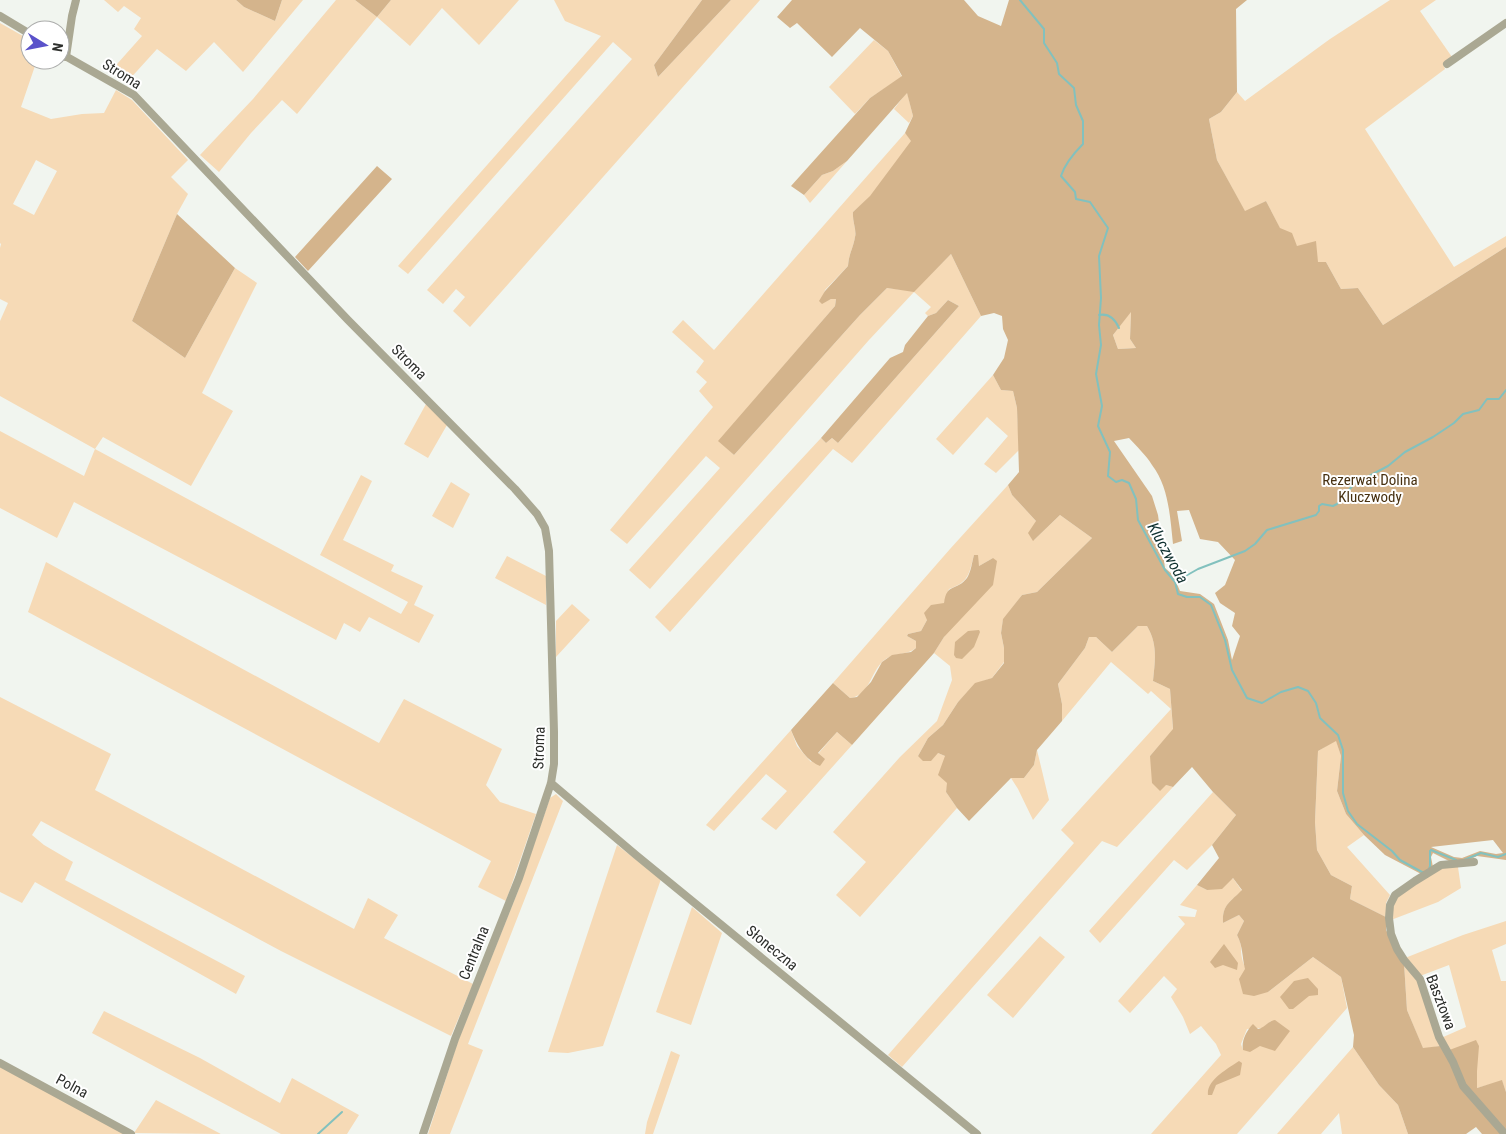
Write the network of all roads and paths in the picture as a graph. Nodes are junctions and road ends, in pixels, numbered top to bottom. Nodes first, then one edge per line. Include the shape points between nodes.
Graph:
1 (76, 0) edge
2 (0, 16) edge
3 (1506, 23) edge
4 (70, 25) edge
5 (20, 28) edge
6 (70, 59) edge
7 (1447, 64) dead end
8 (551, 782) junction
9 (1474, 862) dead end
10 (0, 1063) edge
11 (131, 1134) edge
12 (423, 1134) edge
13 (977, 1134) edge
14 (1505, 1134) edge

1 - 4 street
2 - 5 street
3 - 7 street
6 - 8 street, Stroma via 134,95 537,514 545,528 549,551 554,732
8 - 12 street, Centralna via 519,878 452,1045
8 - 13 street, Słoneczna
9 - 14 street, Basztowa via 1441,865 1411,883 1395,895 1389,918 1397,949 1420,979 1439,1037 1463,1086
10 - 11 street, Polna

